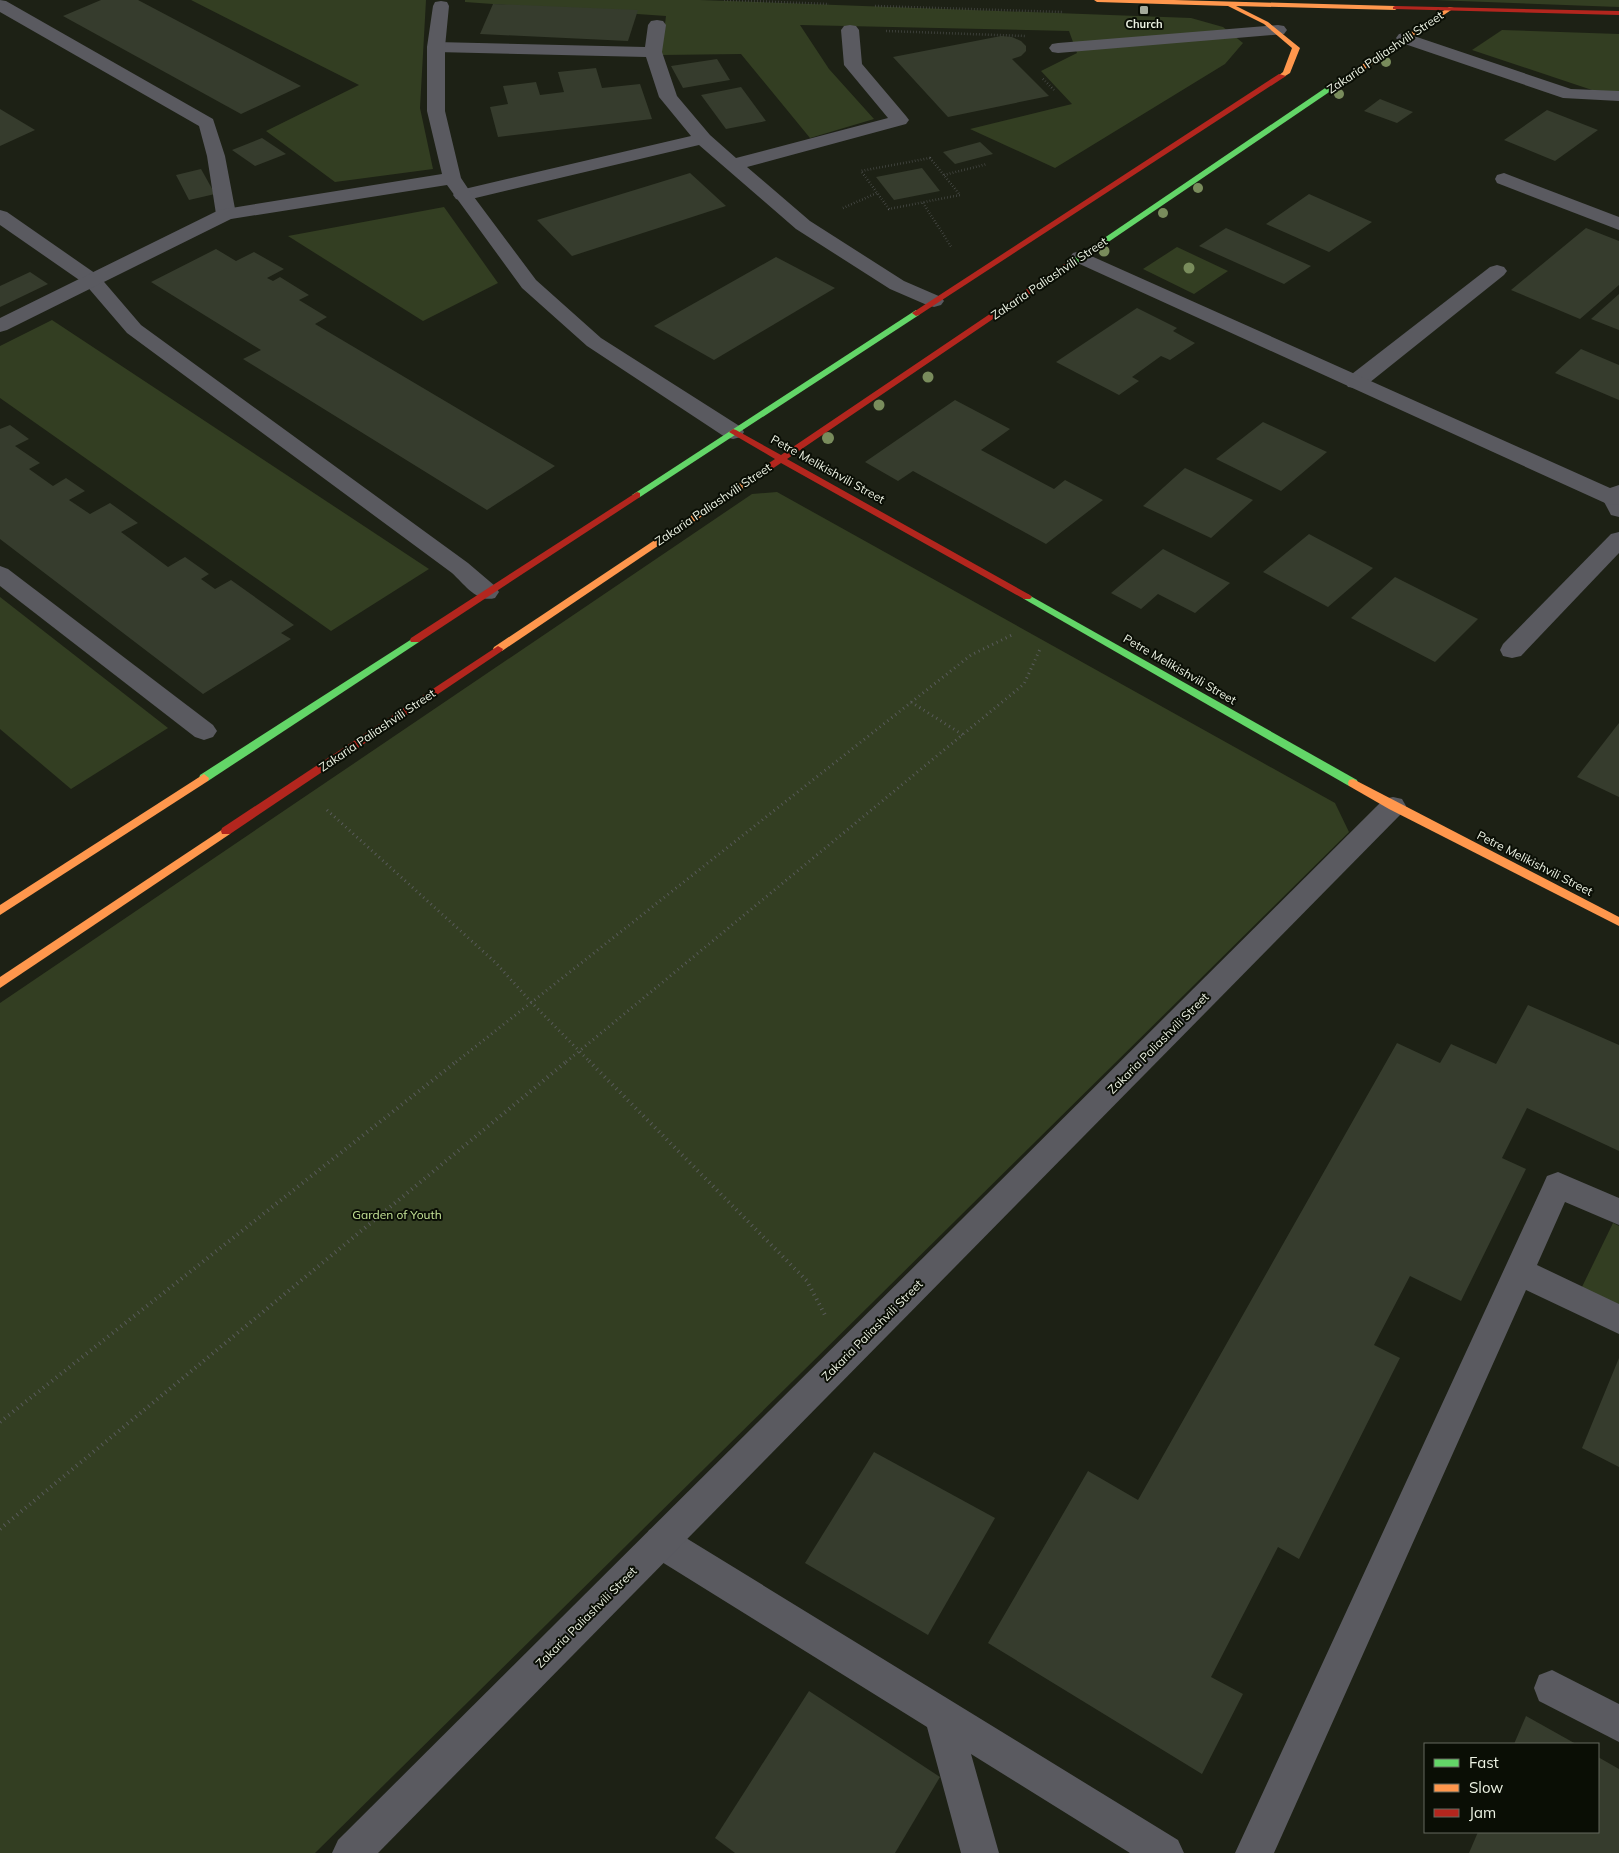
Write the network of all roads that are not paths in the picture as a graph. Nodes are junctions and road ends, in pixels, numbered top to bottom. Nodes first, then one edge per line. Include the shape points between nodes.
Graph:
1 (1097, 0) edge
2 (1126, 1) edge
3 (0, 5) edge
4 (441, 6) dead end
5 (1231, 6) junction
6 (1451, 8) junction
7 (1619, 14) edge
8 (657, 25) dead end
9 (850, 30) road end
10 (1278, 30) junction
11 (1405, 38) junction
12 (436, 47) junction
13 (1058, 48) road end
14 (653, 52) junction
15 (1619, 96) edge
16 (703, 139) junction
17 (732, 165) junction
18 (452, 178) junction
19 (1504, 179) dead end
20 (463, 195) junction
21 (226, 214) junction
22 (0, 216) edge
23 (1619, 224) edge
24 (1080, 257) junction
25 (1496, 271) dead end
26 (92, 280) junction
27 (934, 302) junction
28 (0, 326) edge
29 (1356, 382) junction
30 (733, 432) junction
31 (781, 459) junction
32 (1617, 500) edge
33 (1619, 539) edge
34 (0, 574) edge
35 (487, 592) junction
36 (1512, 650) dead end
37 (204, 732) dead end
38 (1393, 806) junction
39 (0, 911) edge
40 (1619, 922) edge
41 (0, 983) edge
42 (1619, 1212) edge
43 (1519, 1271) junction
44 (1619, 1320) edge
45 (661, 1542) junction
46 (1552, 1688) dead end
47 (942, 1715) junction
48 (1619, 1724) edge
49 (350, 1853) edge
50 (980, 1853) edge
51 (1165, 1853) edge
52 (1254, 1853) edge

1 - 2 main road
2 - 5 main road
3 - 21 street via 207,123
4 - 12 street
5 - 6 main road
5 - 10 main road via 1259,17
6 - 7 main road
6 - 11 main road, Zakaria Paliashvili Street
8 - 14 street
9 - 17 street via 853,65 900,120
10 - 13 street
10 - 27 main road via 1296,48 1286,73
11 - 15 street via 1569,94
11 - 24 main road, Zakaria Paliashvili Street
12 - 14 street
12 - 18 street via 436,111
14 - 16 street via 668,97
16 - 17 street
16 - 20 street
17 - 27 street via 803,225 897,284
18 - 20 street
18 - 21 street
19 - 23 street
20 - 30 street via 529,284 594,342
21 - 26 street
22 - 26 street
24 - 29 street
24 - 31 main road, Zakaria Paliashvili Street
25 - 29 street
26 - 28 street
26 - 35 street via 134,329 460,568
27 - 30 main road
29 - 32 street
30 - 31 main road, Petre Melikishvili Street
30 - 35 main road
31 - 38 main road, Petre Melikishvili Street
31 - 41 main road, Zakaria Paliashvili Street
33 - 36 street
34 - 37 street
35 - 39 main road
38 - 40 main road, Petre Melikishvili Street
38 - 45 street, Zakaria Paliashvili Street
42 - 43 street via 1558,1185
43 - 44 street
43 - 52 street
45 - 47 street
45 - 49 street, Zakaria Paliashvili Street
46 - 48 street
47 - 50 street
47 - 51 street

